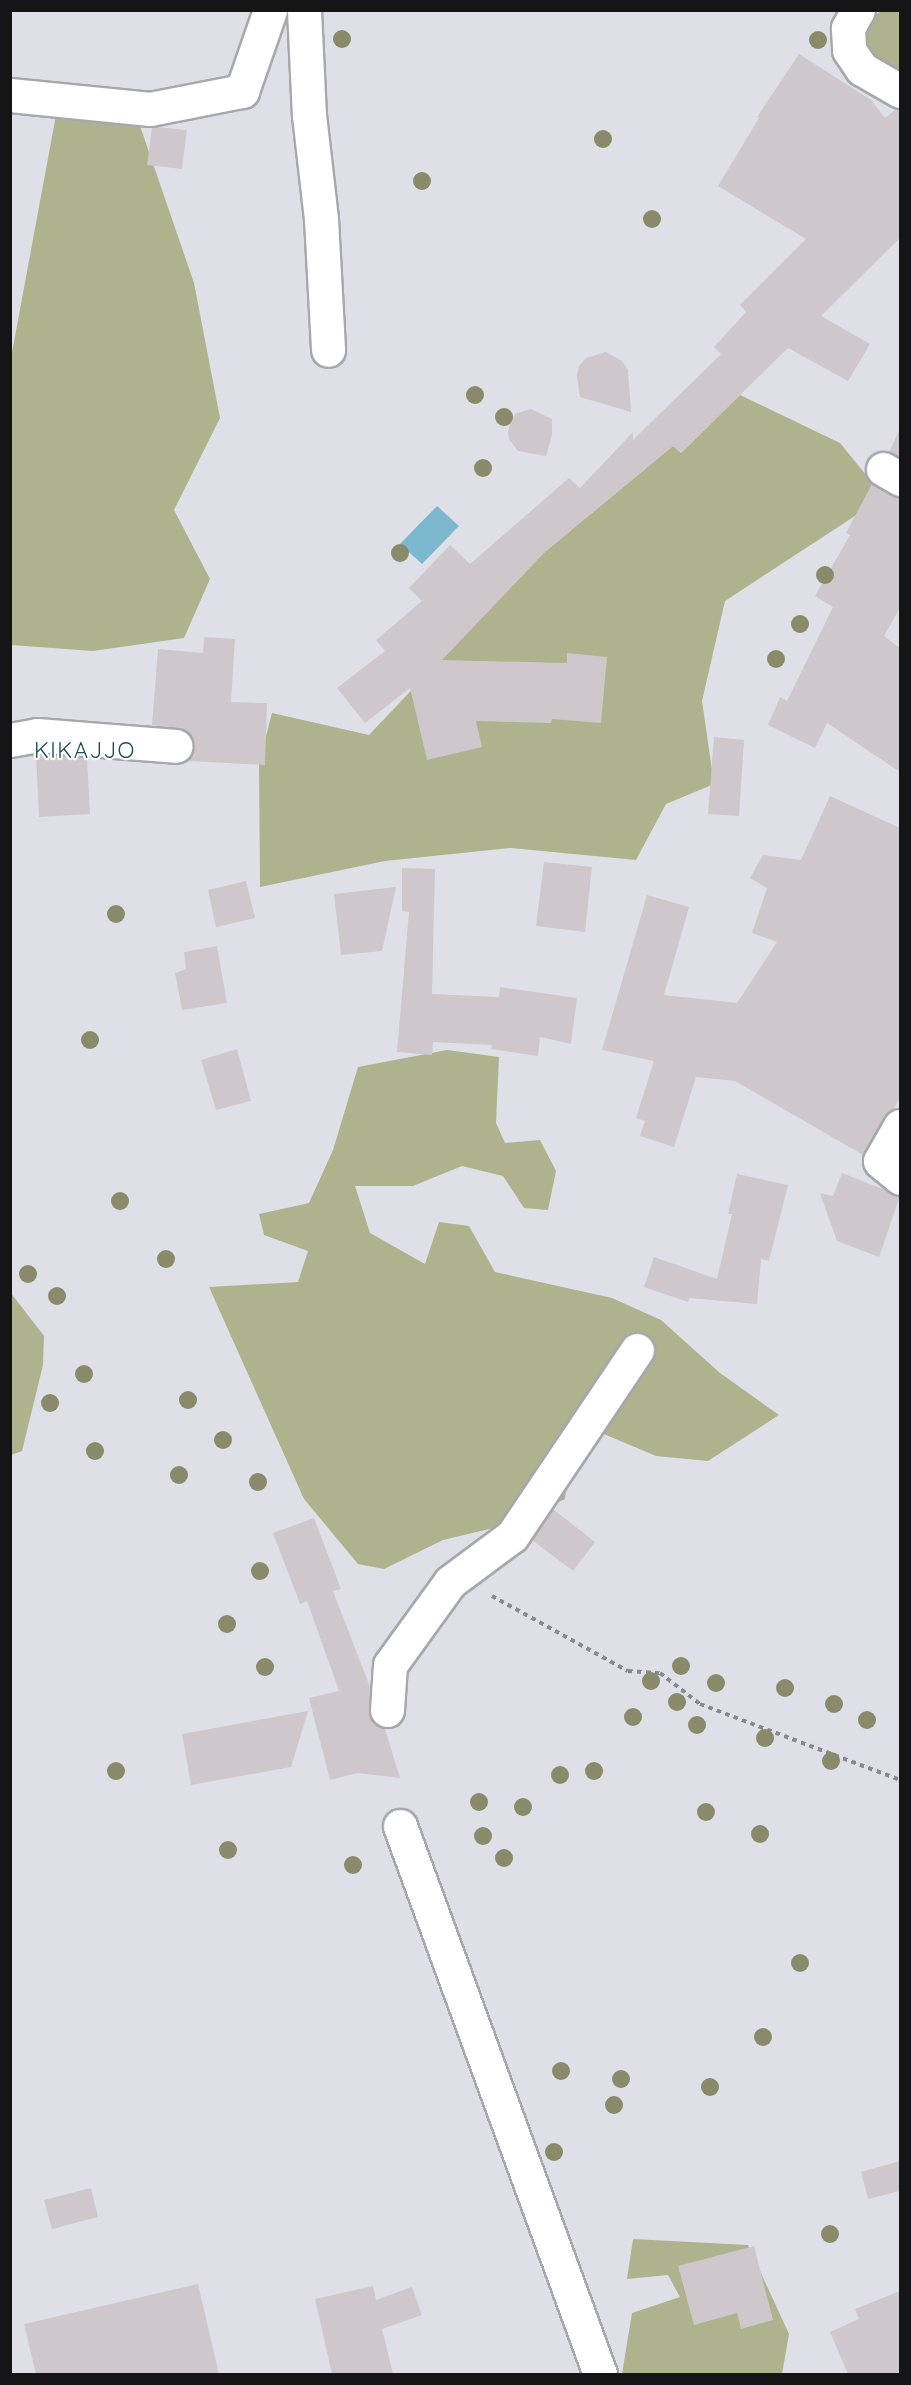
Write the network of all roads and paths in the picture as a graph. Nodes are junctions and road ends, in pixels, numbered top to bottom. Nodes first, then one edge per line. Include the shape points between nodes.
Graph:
1 (270, 10) edge
2 (304, 10) edge
3 (858, 10) edge
4 (900, 91) edge
5 (10, 95) edge
6 (328, 350) dead end
7 (10, 740) edge
8 (176, 746) dead end
9 (900, 1125) edge
10 (900, 1178) edge
11 (637, 1350) dead end
12 (483, 1591) dead end
13 (387, 1710) dead end
14 (900, 1780) edge
15 (400, 1826) dead end
16 (600, 2374) edge

1 - 5 street via 242,91 150,109
2 - 6 street
3 - 4 street via 848,28 849,50 862,69
7 - 8 street via 38,735
9 - 10 street via 880,1161
11 - 13 street via 512,1536 450,1582 390,1665
12 - 14 path via 628,1671 660,1672 700,1704
15 - 16 street

